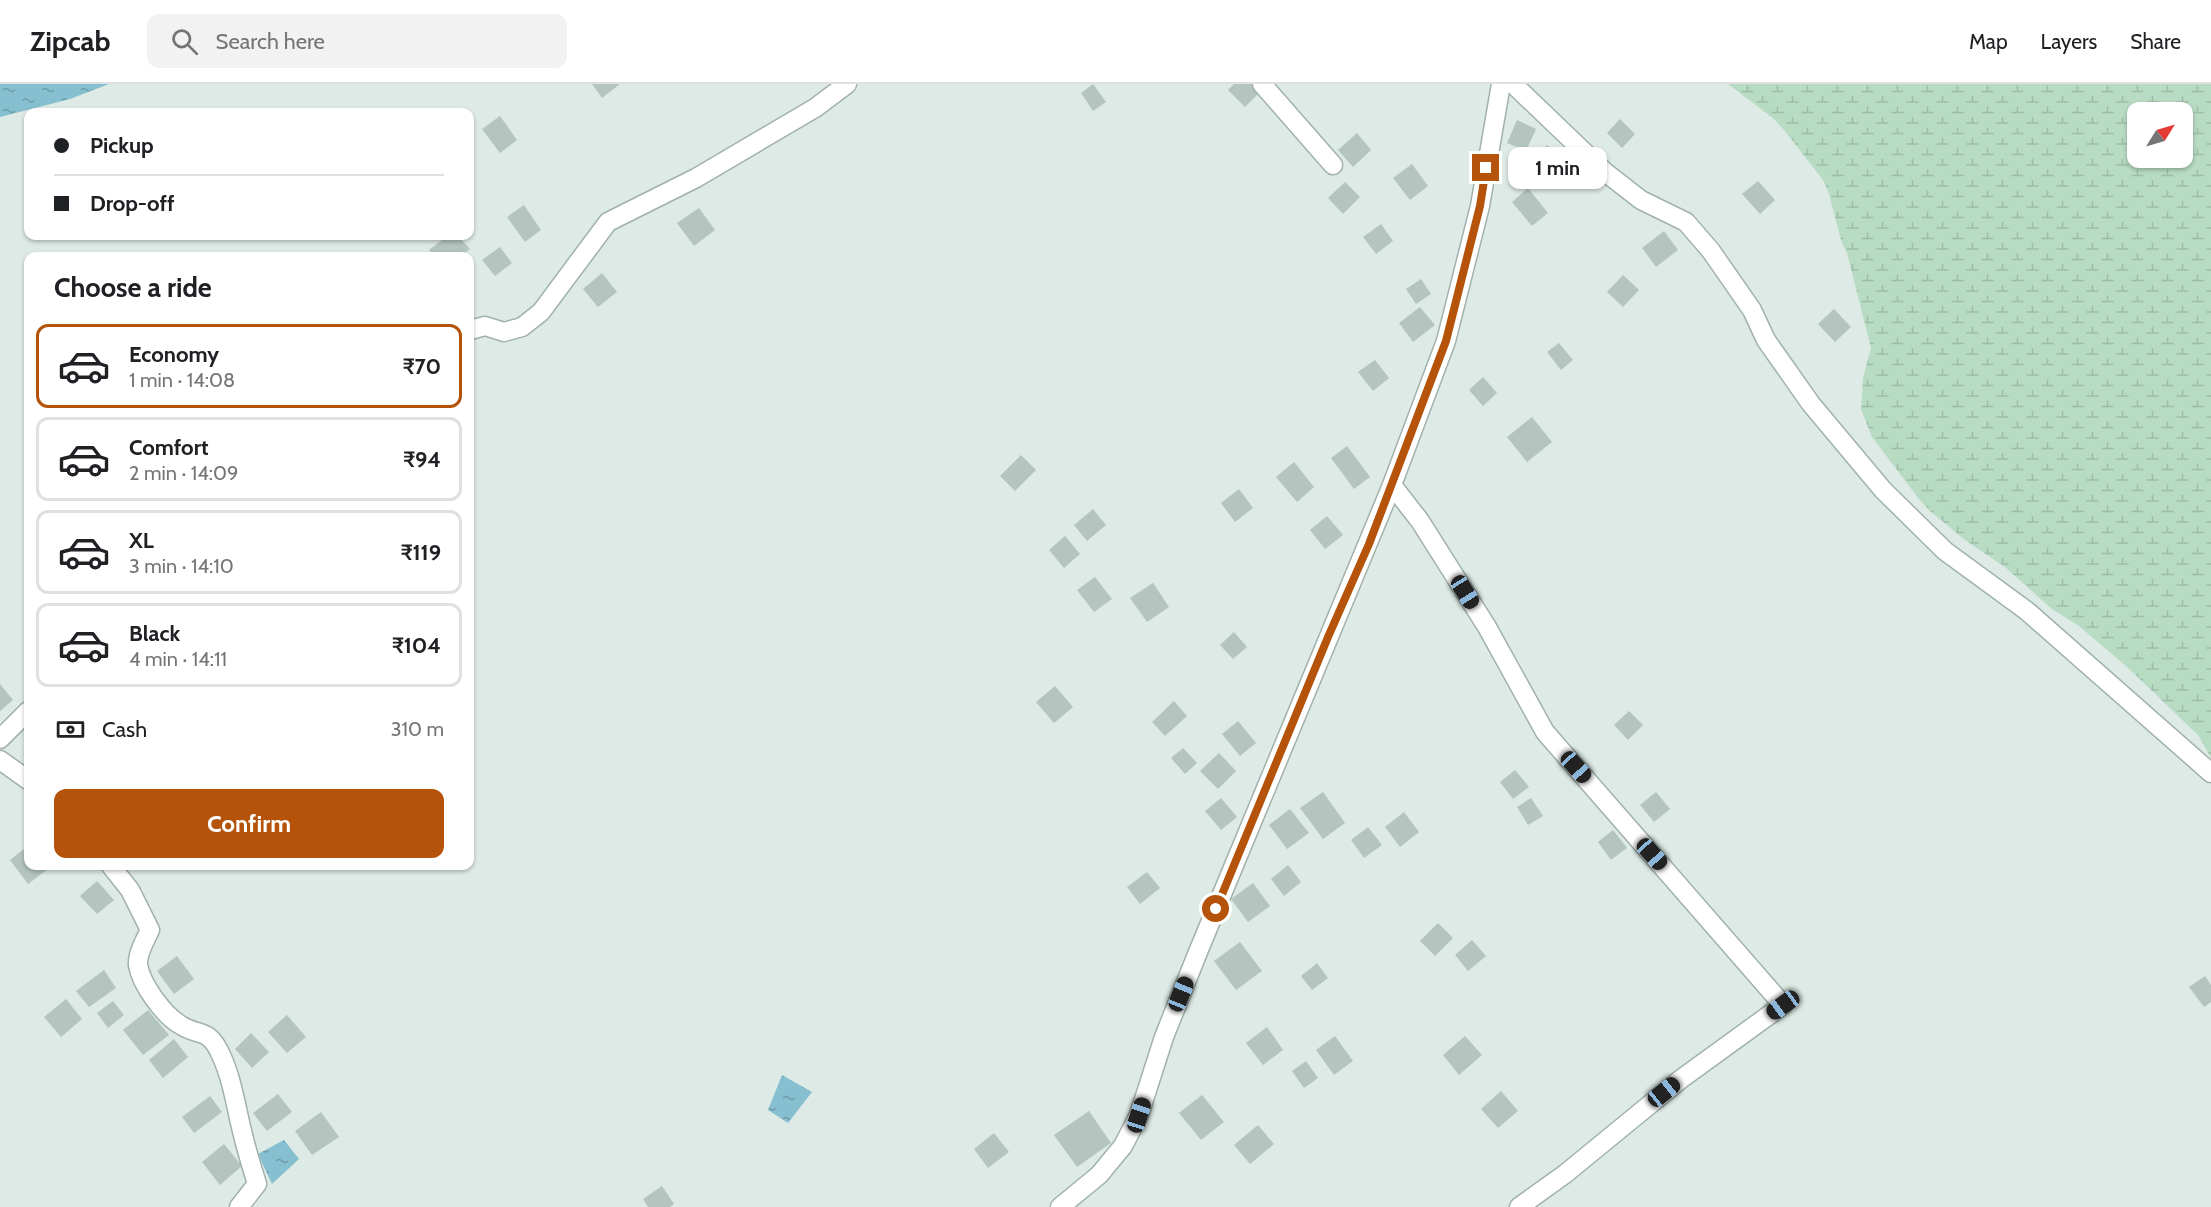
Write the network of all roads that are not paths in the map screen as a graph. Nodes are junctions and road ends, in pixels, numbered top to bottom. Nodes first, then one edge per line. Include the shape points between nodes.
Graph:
1 (847, 84) edge
2 (1262, 84) edge
3 (1501, 84) edge
4 (1513, 84) edge
5 (1333, 165) dead end
6 (474, 329) edge
7 (1392, 485) junction
8 (24, 715) edge
9 (0, 739) edge
10 (0, 760) edge
11 (2211, 772) edge
12 (24, 777) edge
13 (114, 870) edge
14 (239, 1207) edge
15 (1060, 1207) edge
16 (1519, 1207) edge

1 - 6 street via 815,108 696,178 608,222 540,312 522,327 504,332 485,326
2 - 5 street
3 - 7 street via 1480,206 1446,341
4 - 11 street via 1605,172 1641,200 1686,222 1752,310 1766,340 1811,404 1883,490 1945,551 2027,611
7 - 15 street via 1164,1036 1139,1115 1123,1146 1099,1175
7 - 16 street via 1420,521 1487,627 1545,732 1783,1005 1681,1079
8 - 9 street
10 - 12 street
13 - 14 street via 130,890 150,930 137,963 144,983 165,1012 180,1025 208,1035 221,1054 257,1184

